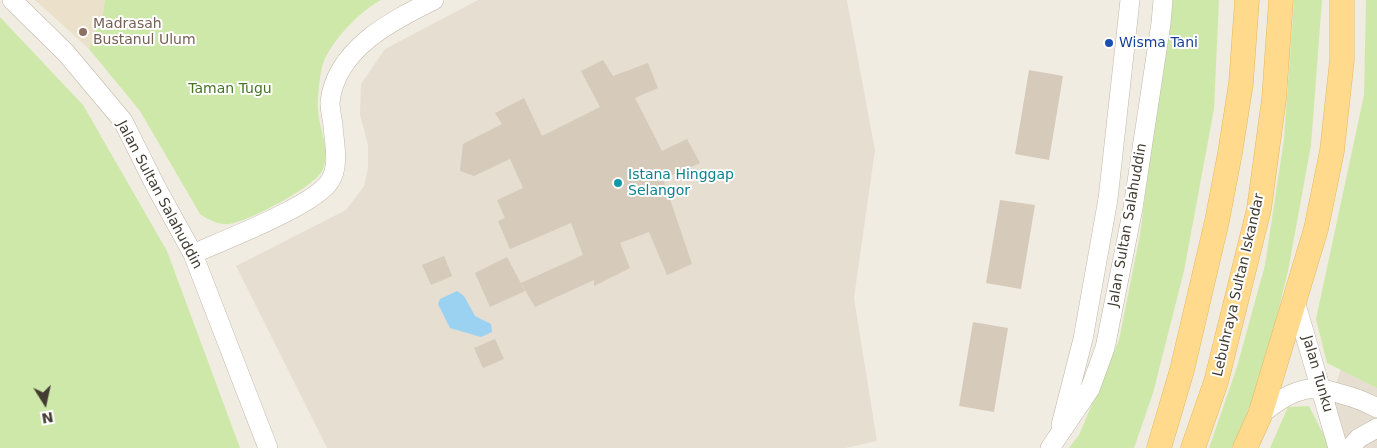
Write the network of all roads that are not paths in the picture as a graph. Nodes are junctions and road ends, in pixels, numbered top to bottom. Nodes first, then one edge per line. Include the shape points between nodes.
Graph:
1 (12, 0) edge
2 (434, 0) edge
3 (1130, 0) edge
4 (1163, 0) edge
5 (1247, 0) edge
6 (1281, 0) edge
7 (1342, 0) edge
8 (193, 254) junction
9 (1295, 301) junction
10 (1321, 388) junction
11 (1377, 408) edge
12 (1260, 415) junction
13 (1377, 428) edge
14 (1054, 443) edge
15 (268, 448) edge
16 (1158, 448) edge
17 (1194, 448) edge
18 (1246, 448) edge
19 (1338, 448) edge
20 (1350, 448) edge

1 - 8 street, Jalan Sultan Salahuddin via 66,53 122,121
2 - 8 street via 372,34 349,58 330,103 336,166 330,182 307,201
3 - 14 street, Jalan Sultan Salahuddin via 1108,199 1083,339
4 - 14 street, Jalan Sultan Salahuddin via 1133,208 1104,348 1090,389
5 - 16 main road via 1241,83 1223,192 1182,370
6 - 17 main road, Lebuhraya Sultan Iskandar via 1274,98 1259,209 1216,382
7 - 9 main road via 1342,60 1332,151 1312,246
8 - 15 street, Jalan Sultan Salahuddin
9 - 10 street, Jalan Tunku
9 - 12 main road
10 - 11 street
10 - 12 street via 1291,394
10 - 19 street, Jalan Tunku
12 - 18 main road
13 - 20 street via 1359,438

